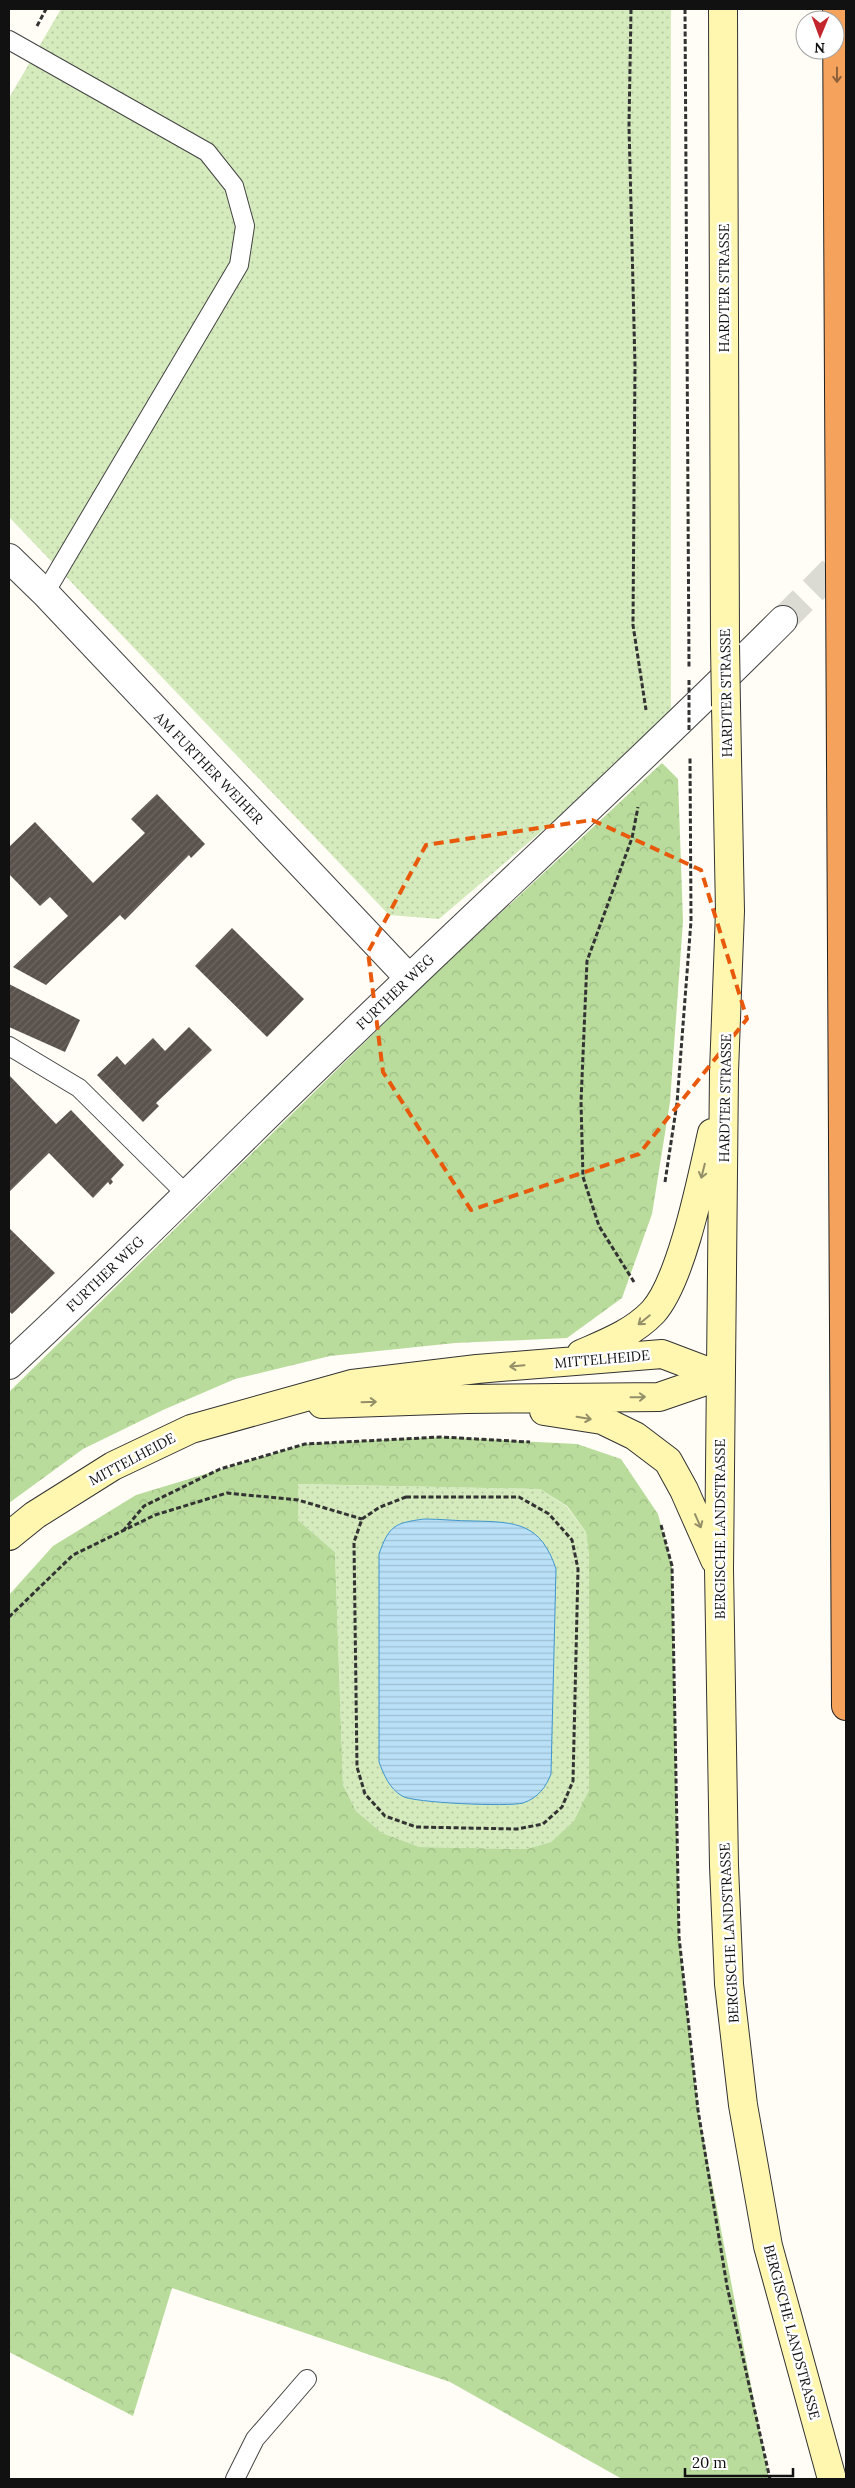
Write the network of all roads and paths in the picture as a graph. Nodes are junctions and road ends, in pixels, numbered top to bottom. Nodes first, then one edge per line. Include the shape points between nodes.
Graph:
1 (631, 9) edge
2 (685, 9) edge
3 (723, 9) edge
4 (836, 9) edge
5 (9, 40) edge
6 (9, 558) edge
7 (44, 593) junction
8 (783, 620) tunnel mouth
9 (690, 740) dead end
10 (690, 750) dead end
11 (646, 755) junction
12 (409, 978) junction
13 (9, 1046) edge
14 (724, 1072) junction
15 (664, 1186) dead end
16 (186, 1194) junction
17 (653, 1312) junction
18 (565, 1362) junction
19 (9, 1365) edge
20 (720, 1376) junction
21 (467, 1399) junction
22 (268, 1406) junction
23 (538, 1442) dead end
24 (362, 1520) junction
25 (661, 1522) dead end
26 (123, 1531) junction
27 (9, 1536) edge
28 (719, 1569) junction
29 (9, 1617) edge
30 (846, 1706) edge
31 (307, 2379) dead end
32 (235, 2479) edge
33 (770, 2479) edge
34 (832, 2479) edge

1 - 11 path via 633,624 645,697
2 - 9 path, bridge
3 - 14 main road, HARDTER STRASSE, bridge via 725,645 730,911
4 -> 30 highway
5 - 7 lane via 207,152 234,186 245,226 239,265
6 - 7 street, AM FURTHER WEIHER
7 - 12 street, AM FURTHER WEIHER
8 - 11 street, FURTHER WEG
10 - 15 path via 691,921 677,1103
11 - 12 street, FURTHER WEG
11 - 17 path via 632,838 587,961 581,1102 583,1178 599,1226
12 - 16 street, FURTHER WEG
13 - 16 lane via 79,1088
14 -> 17 main road via 704,1171 683,1247 670,1286
14 - 20 main road, HARDTER STRASSE
16 - 19 street, FURTHER WEG
17 -> 18 main road via 628,1332
18 - 20 main road, MITTELHEIDE via 662,1354
18 -> 22 main road, MITTELHEIDE via 352,1384
21 -> 20 main road, MITTELHEIDE via 659,1397
20 - 28 main road, BERGISCHE LANDSTRASSE
22 -> 21 main road, MITTELHEIDE
21 -> 28 main road via 602,1420 635,1436 668,1461
22 - 27 main road, MITTELHEIDE via 191,1429 113,1466 35,1515
23 - 26 path via 441,1437 305,1444 211,1473 144,1506
24 - 24 path via 380,1507 406,1497 519,1496 549,1514 572,1540 578,1569 573,1781 562,1807 543,1824 517,1829 416,1828 385,1816 366,1794 357,1767 354,1542
24 - 26 path via 298,1500 227,1493 155,1515
25 - 33 path via 672,1566 678,1937 696,2090 727,2286
26 - 29 path via 73,1555
28 - 34 main road, BERGISCHE LANDSTRASSE via 729,1984 743,2105 768,2246
31 - 32 lane via 255,2439

